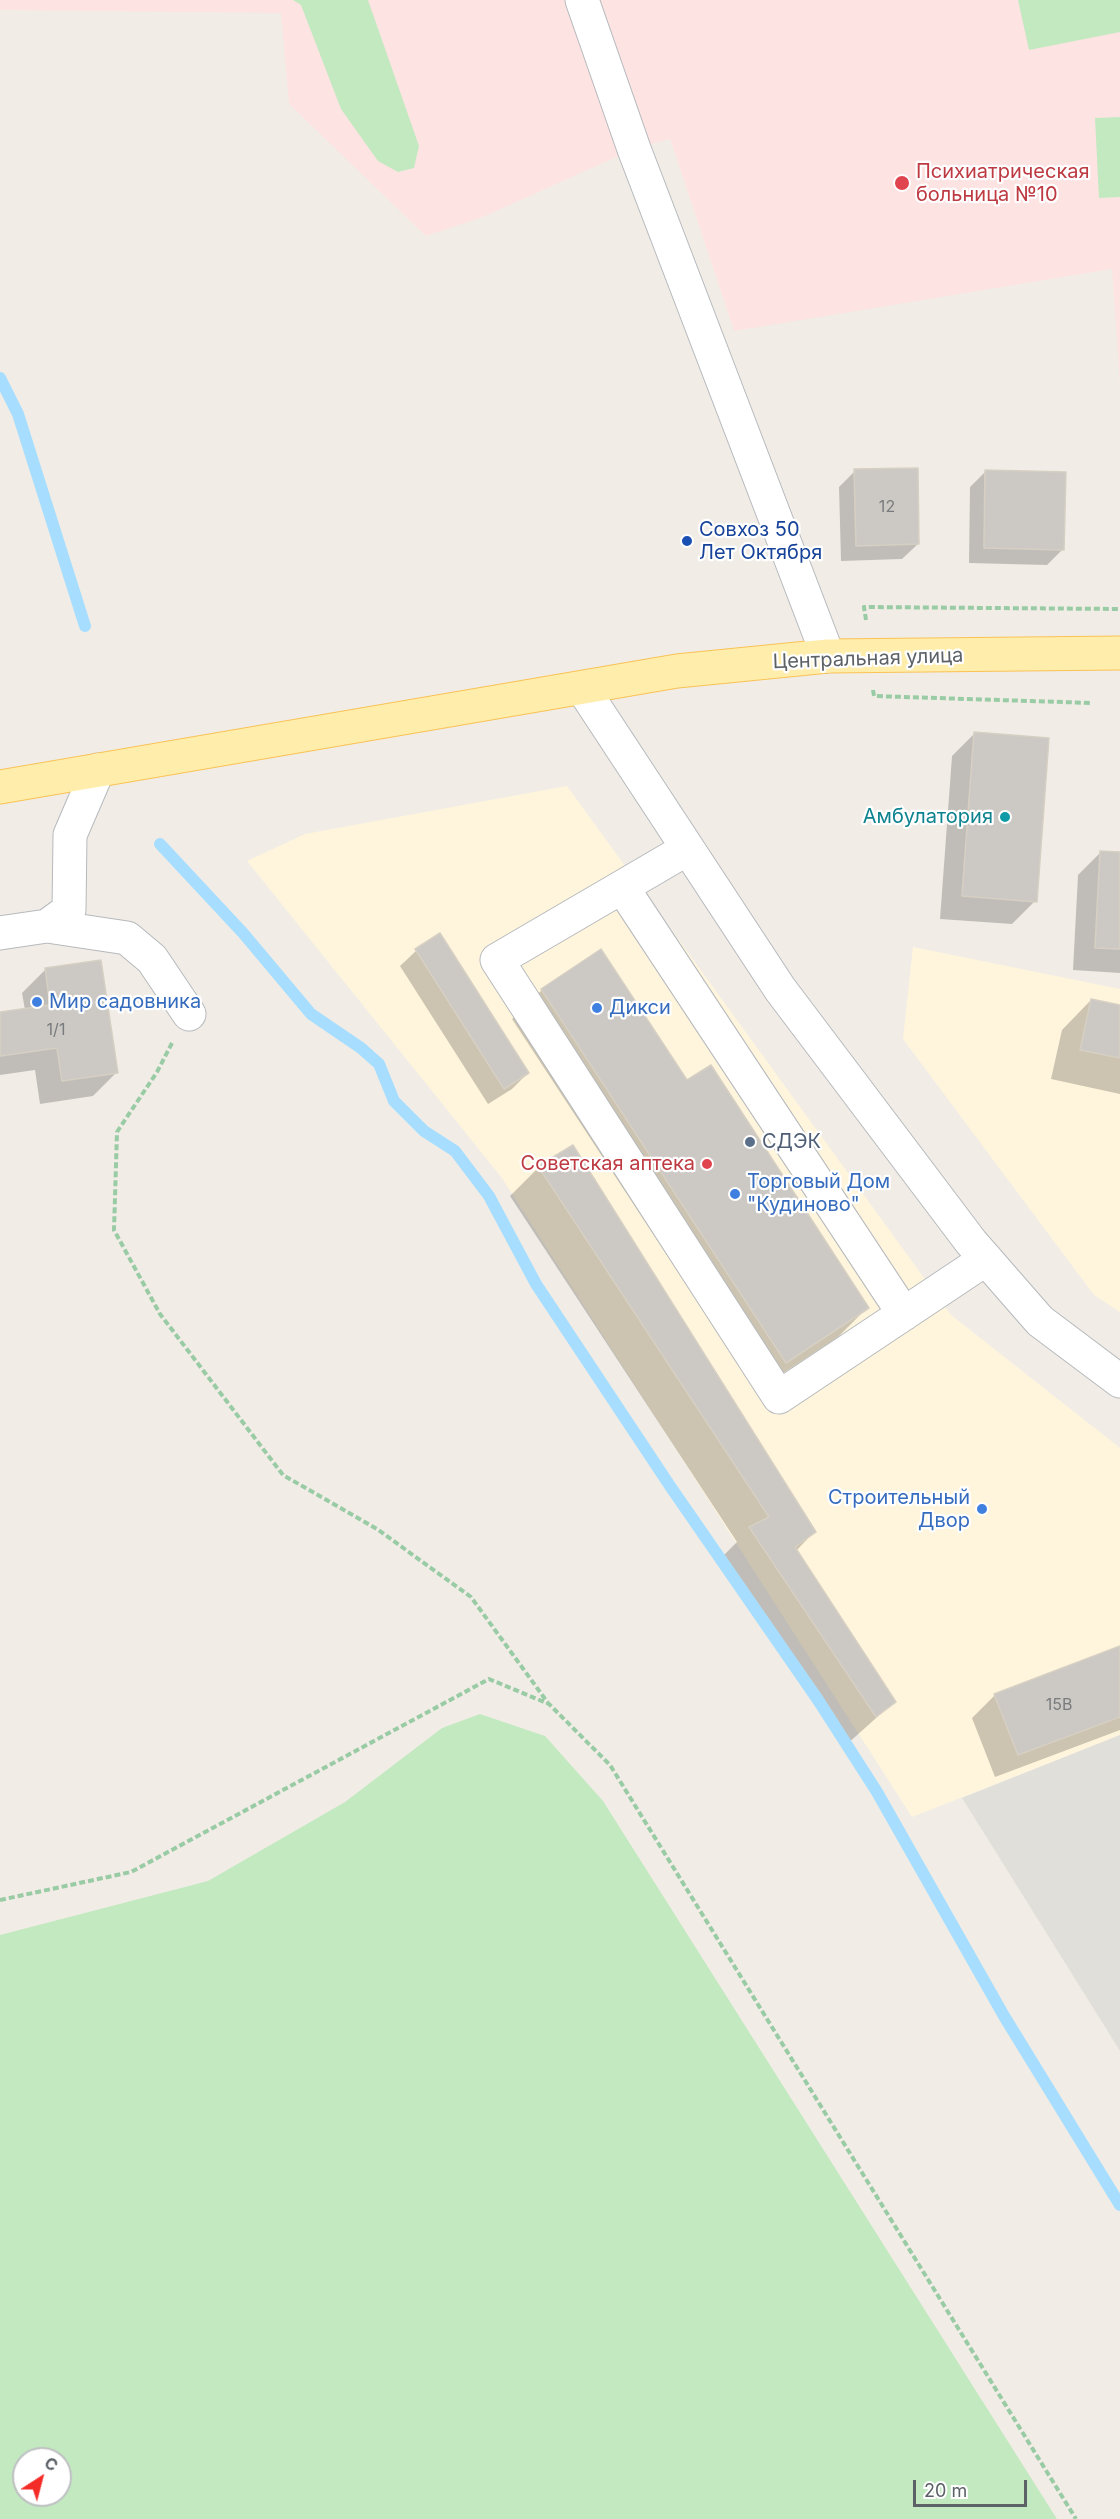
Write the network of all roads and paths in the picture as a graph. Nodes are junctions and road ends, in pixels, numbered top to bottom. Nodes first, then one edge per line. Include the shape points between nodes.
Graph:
1 (591, 2) edge
2 (1120, 653) edge
3 (828, 656) junction
4 (583, 688) junction
5 (98, 770) junction
6 (0, 787) edge
7 (687, 849) junction
8 (622, 886) junction
9 (47, 926) junction
10 (0, 933) edge
11 (189, 1014) joint
12 (986, 1259) junction
13 (904, 1314) junction
14 (1120, 1381) edge
15 (549, 1704) junction
16 (0, 1900) edge
17 (1076, 2519) edge

1 - 3 street via 634,148
2 - 3 main road, Центральная улица
3 - 4 main road, Центральная улица via 677,671
4 - 5 main road, Центральная улица
4 - 7 street
5 - 6 main road, Центральная улица
5 - 9 street via 70,835 69,910
7 - 8 street
7 - 12 street via 780,989
8 - 13 street
8 - 13 street via 497,960 779,1397
9 - 10 street
9 - 11 street via 127,938 152,959
11 - 15 path via 117,1132 114,1230 160,1314 284,1475 377,1529 471,1597
12 - 13 street
12 - 14 street via 1040,1321
15 - 16 path via 489,1679 131,1872
15 - 17 path via 610,1765

